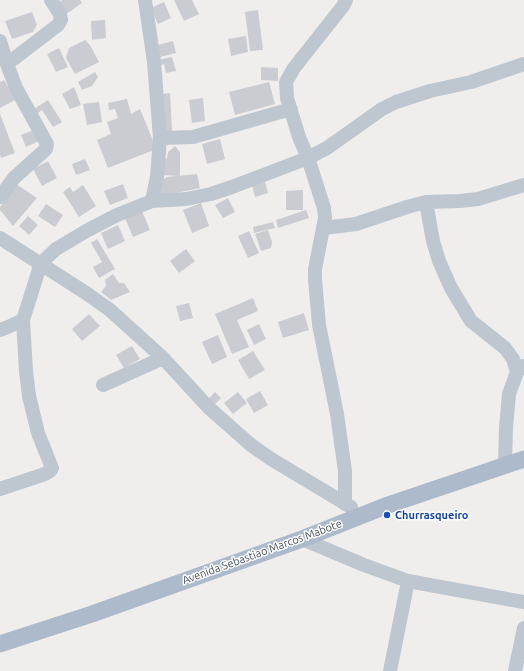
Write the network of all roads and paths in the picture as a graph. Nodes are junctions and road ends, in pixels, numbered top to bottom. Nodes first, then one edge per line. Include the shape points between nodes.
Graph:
1 (51, 0) edge
2 (145, 0) edge
3 (346, 0) edge
4 (0, 41) edge
5 (7, 64) junction
6 (524, 64) edge
7 (290, 109) junction
8 (160, 138) junction
9 (308, 158) junction
10 (524, 185) edge
11 (0, 198) edge
12 (152, 201) junction
13 (426, 202) junction
14 (324, 228) junction
15 (0, 238) edge
16 (41, 262) junction
17 (23, 320) junction
18 (0, 330) edge
19 (163, 358) junction
20 (520, 368) edge
21 (103, 385) dead end
22 (524, 459) edge
23 (505, 465) junction
24 (0, 489) edge
25 (345, 504) junction
26 (363, 515) junction
27 (302, 539) junction
28 (408, 581) junction
29 (524, 602) edge
30 (524, 628) edge
31 (0, 644) edge
32 (390, 671) edge
33 (515, 671) edge

1 - 5 street via 60,14 61,20 58,25
2 - 8 street via 154,62
3 - 7 street via 286,82
4 - 5 street
5 - 11 street via 47,144 46,149 14,178
6 - 9 street via 471,82 396,102
7 - 8 street via 193,137
7 - 9 street
8 - 12 street
9 - 12 street via 211,194
9 - 14 street via 324,208
10 - 13 street via 478,198
12 - 16 street via 82,233
13 - 14 street via 356,224
13 - 20 street via 433,241 450,288 471,321 505,348
14 - 25 street via 315,279 319,325 337,414 345,471
15 - 16 street
16 - 17 street
16 - 19 street via 110,310
17 - 18 street
17 - 24 street via 29,396 38,433 52,468 45,474
19 - 21 street
19 - 25 street via 209,408 251,445
20 - 23 street via 509,394
22 - 23 main road, Avenida Sebastiao Marcos Mabote
23 - 26 main road, Avenida Sebastiao Marcos Mabote
25 - 26 street
26 - 27 main road, Avenida Sebastiao Marcos Mabote
27 - 28 street
27 - 31 main road, Avenida Sebastiao Marcos Mabote
28 - 29 street
28 - 32 street
30 - 33 street

